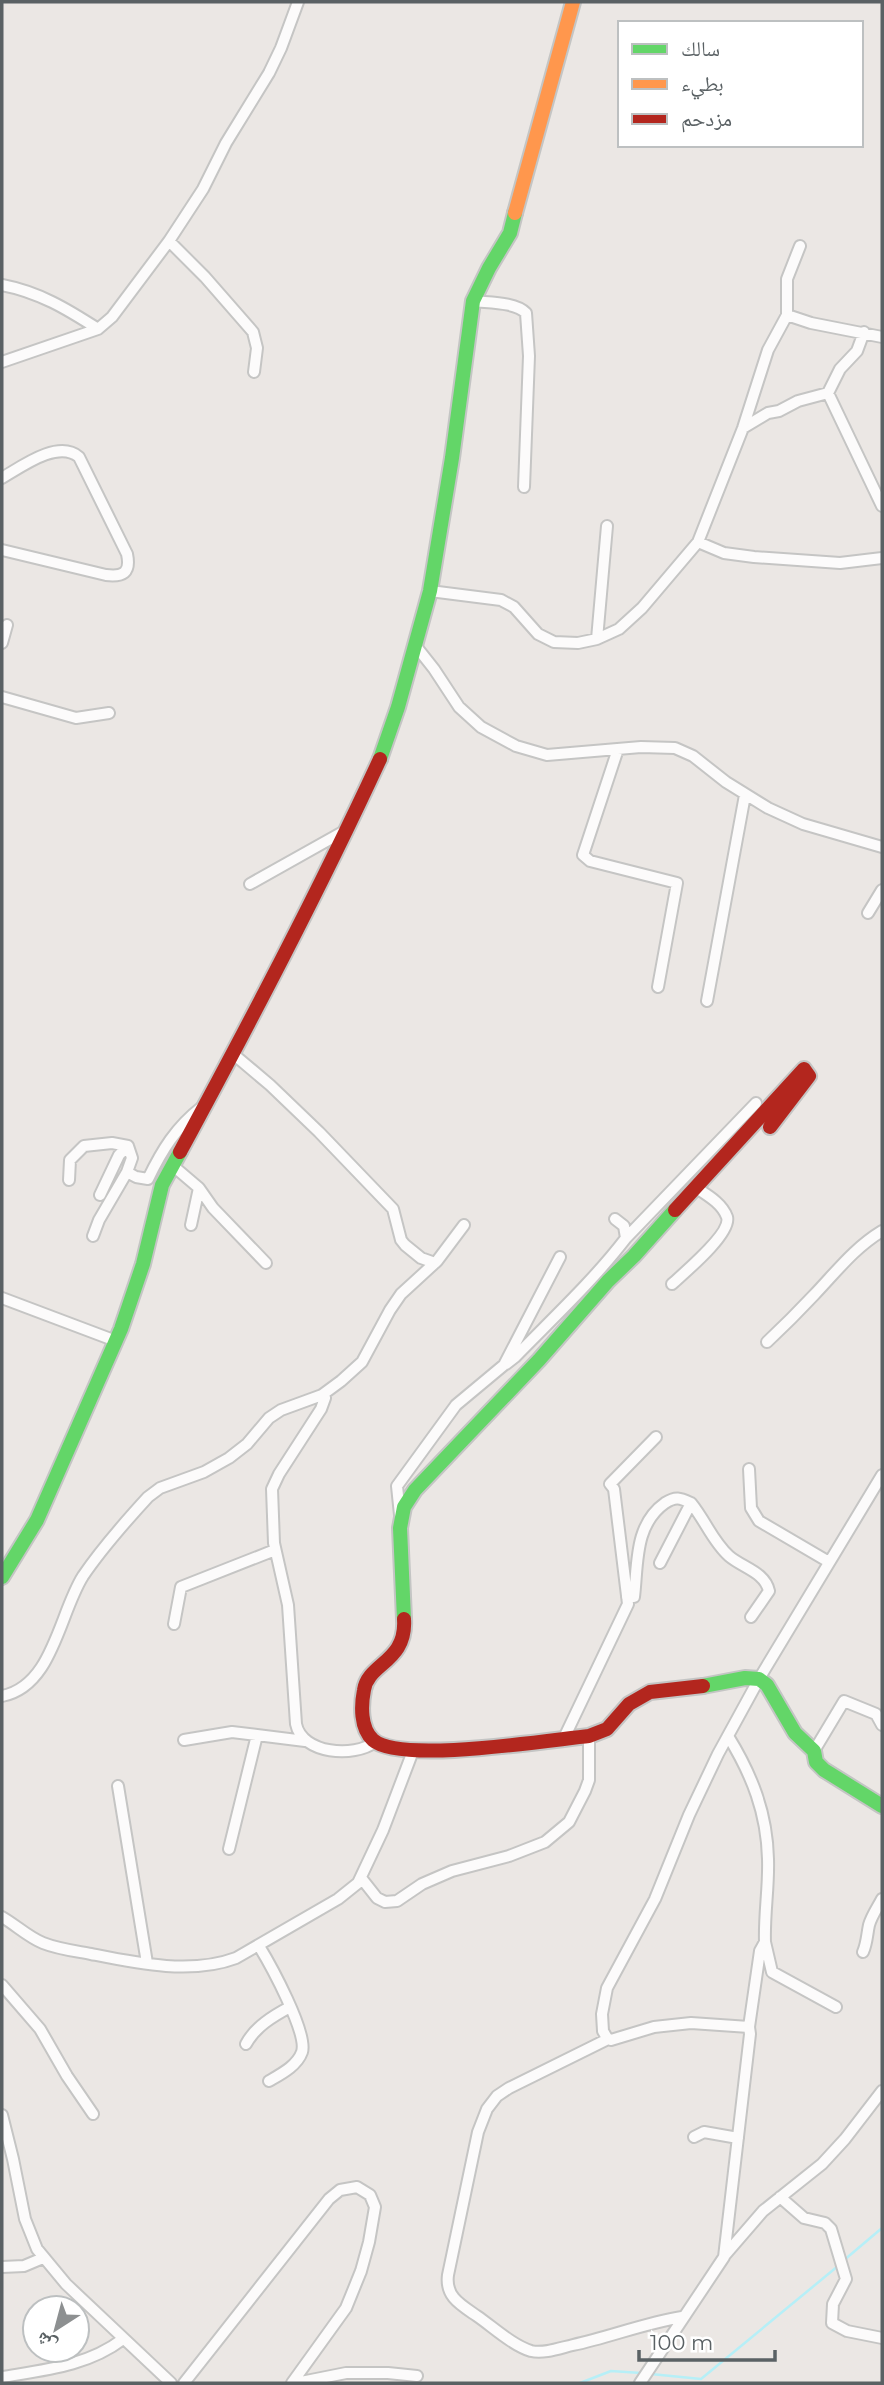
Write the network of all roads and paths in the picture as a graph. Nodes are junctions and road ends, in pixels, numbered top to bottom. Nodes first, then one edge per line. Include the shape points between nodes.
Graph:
1 (298, 2) edge
2 (573, 2) edge
3 (169, 241) junction
4 (800, 246) dead end
5 (2, 285) edge
6 (473, 301) junction
7 (787, 315) junction
8 (98, 329) junction
9 (864, 332) junction
10 (882, 337) edge
11 (2, 362) edge
12 (254, 372) dead end
13 (828, 393) junction
14 (743, 428) junction
15 (2, 478) edge
16 (524, 487) dead end
17 (882, 506) edge
18 (607, 526) dead end
19 (698, 542) junction
20 (2, 550) edge
21 (882, 558) edge
22 (430, 591) junction
23 (7, 625) dead end
24 (597, 639) junction
25 (2, 643) edge
26 (415, 645) junction
27 (2, 697) edge
28 (109, 713) dead end
29 (618, 749) junction
30 (745, 795) junction
31 (348, 829) junction
32 (882, 846) edge
33 (250, 884) dead end
34 (882, 890) edge
35 (868, 913) dead end
36 (658, 987) dead end
37 (706, 1001) dead end
38 (232, 1053) junction
39 (756, 1103) dead end
40 (202, 1107) junction
41 (771, 1127) dead end
42 (128, 1146) junction
43 (172, 1165) junction
44 (127, 1172) junction
45 (69, 1180) dead end
46 (695, 1187) junction
47 (199, 1188) junction
48 (100, 1195) dead end
49 (615, 1219) dead end
50 (191, 1225) dead end
51 (464, 1225) dead end
52 (882, 1231) edge
53 (93, 1236) dead end
54 (626, 1238) junction
55 (560, 1257) dead end
56 (435, 1263) junction
57 (266, 1264) dead end
58 (672, 1284) dead end
59 (2, 1298) edge
60 (116, 1341) junction
61 (767, 1342) dead end
62 (504, 1365) junction
63 (322, 1395) junction
64 (656, 1437) dead end
65 (749, 1469) dead end
66 (882, 1475) edge
67 (691, 1503) junction
68 (401, 1517) junction
69 (275, 1550) junction
70 (829, 1562) junction
71 (660, 1563) dead end
72 (2, 1577) edge
73 (627, 1597) junction
74 (751, 1617) dead end
75 (174, 1624) dead end
76 (759, 1679) junction
77 (2, 1696) edge
78 (882, 1725) edge
79 (257, 1735) junction
80 (589, 1736) junction
81 (728, 1737) junction
82 (565, 1738) junction
83 (184, 1740) dead end
84 (305, 1741) junction
85 (375, 1742) junction
86 (413, 1751) junction
87 (814, 1751) junction
88 (118, 1786) dead end
89 (882, 1806) edge
90 (229, 1849) dead end
91 (362, 1879) junction
92 (882, 1899) edge
93 (2, 1917) edge
94 (765, 1942) junction
95 (259, 1946) junction
96 (863, 1952) dead end
97 (147, 1963) junction
98 (2, 1985) edge
99 (290, 2007) junction
100 (836, 2007) dead end
101 (749, 2027) junction
102 (608, 2039) junction
103 (246, 2044) dead end
104 (270, 2081) dead end
105 (882, 2091) edge
106 (93, 2114) dead end
107 (2, 2115) edge
108 (694, 2137) dead end
109 (738, 2138) junction
110 (780, 2197) junction
111 (724, 2257) junction
112 (43, 2258) junction
113 (2, 2267) edge
114 (682, 2317) junction
115 (882, 2338) edge
116 (123, 2339) junction
117 (417, 2376) dead end
118 (2, 2377) edge
119 (171, 2383) edge
120 (184, 2383) edge
121 (294, 2383) edge
122 (640, 2383) edge

1 - 3 street via 269,73
2 - 6 street via 510,233
3 - 8 street
3 - 12 street via 253,332 257,348
4 - 7 street via 787,279
5 - 8 street via 59,304
6 - 16 street via 509,304 526,313
6 - 22 street
7 - 9 street
7 - 14 street via 768,350
8 - 11 street
9 - 10 street
9 - 13 street via 857,351 840,369
13 - 14 street via 768,413
13 - 17 street
14 - 19 street
15 - 20 street via 58,450 74,453 129,565 124,573 106,575
18 - 24 street
19 - 21 street via 724,553 754,557 840,563
19 - 24 street via 642,608 615,632
22 - 24 street via 501,600 514,607 538,634 554,642
22 - 26 street
23 - 25 street
26 - 29 street via 459,707 481,727 516,746 547,755
26 - 31 street via 380,758
27 - 28 street via 76,718
29 - 30 street via 675,748
29 - 36 street via 583,855 590,861 677,883
30 - 32 street via 803,824
30 - 37 street
31 - 33 street
31 - 38 street
34 - 35 street
38 - 40 street
38 - 56 street via 319,1132 393,1209 405,1245
39 - 54 street
40 - 43 street
40 - 44 street via 185,1119 164,1146 148,1179
41 - 46 street via 809,1076 804,1069
42 - 44 street via 132,1158
42 - 45 street via 84,1146 70,1160
42 - 48 street via 119,1154
43 - 47 street
43 - 60 street
44 - 53 street
46 - 58 street via 716,1201 728,1220 727,1227
46 - 68 street via 420,1484
47 - 50 street
47 - 57 street
49 - 54 street via 624,1226
51 - 56 street
52 - 61 street via 836,1269
54 - 62 street
55 - 62 street
56 - 63 street via 401,1294 362,1362
59 - 60 street
60 - 72 street via 37,1520
62 - 68 street via 456,1405 397,1486
63 - 69 street via 321,1409 274,1484
63 - 77 street via 281,1410 229,1458 148,1497 84,1576 32,1681 20,1691
64 - 73 street via 610,1484
65 - 70 street via 751,1508 759,1521
66 - 70 street
67 - 71 street
67 - 73 street via 673,1498 659,1507 647,1524 638,1554 634,1597
67 - 74 street via 719,1546 767,1583 769,1591
68 - 85 street via 404,1637 396,1653 366,1681 362,1695 366,1732
69 - 75 street via 181,1587
69 - 84 street via 288,1605 296,1724
70 - 76 street
73 - 82 street via 628,1604
76 - 80 street via 650,1692 629,1704 607,1729
76 - 81 street
76 - 87 street
78 - 87 street via 876,1714 844,1701
79 - 83 street via 232,1732
79 - 84 street
79 - 90 street
80 - 82 street
80 - 91 street via 585,1791 569,1822 545,1842 452,1871 397,1901 377,1898
81 - 94 street via 748,1770 766,1827
81 - 102 street via 643,1925 607,1988 602,2014
82 - 86 street
84 - 85 street via 317,1747 353,1750
85 - 86 street
86 - 91 street
87 - 89 street via 824,1770
88 - 97 street
91 - 95 street via 348,1893
92 - 96 street
93 - 97 street via 34,1939 57,1947
94 - 100 street via 772,1972
94 - 101 street
95 - 97 street via 219,1964
95 - 99 street
98 - 106 street via 40,2029
99 - 103 street via 264,2024
99 - 104 street via 303,2049 291,2067
101 - 102 street via 665,2025
101 - 109 street
102 - 114 street via 509,2088 487,2109 478,2132 447,2287 456,2301 534,2351
105 - 110 street via 822,2164
107 - 112 street via 24,2220
108 - 109 street via 704,2132
109 - 111 street
110 - 111 street
110 - 115 street via 804,2218 825,2223 835,2236 846,2279 833,2304 832,2323
111 - 114 street
112 - 113 street via 24,2266
112 - 116 street
114 - 122 street
116 - 118 street via 78,2362
116 - 119 street
117 - 121 street via 346,2373
120 - 121 street via 329,2199 340,2190 357,2187 370,2195 374,2207 358,2279 346,2308

